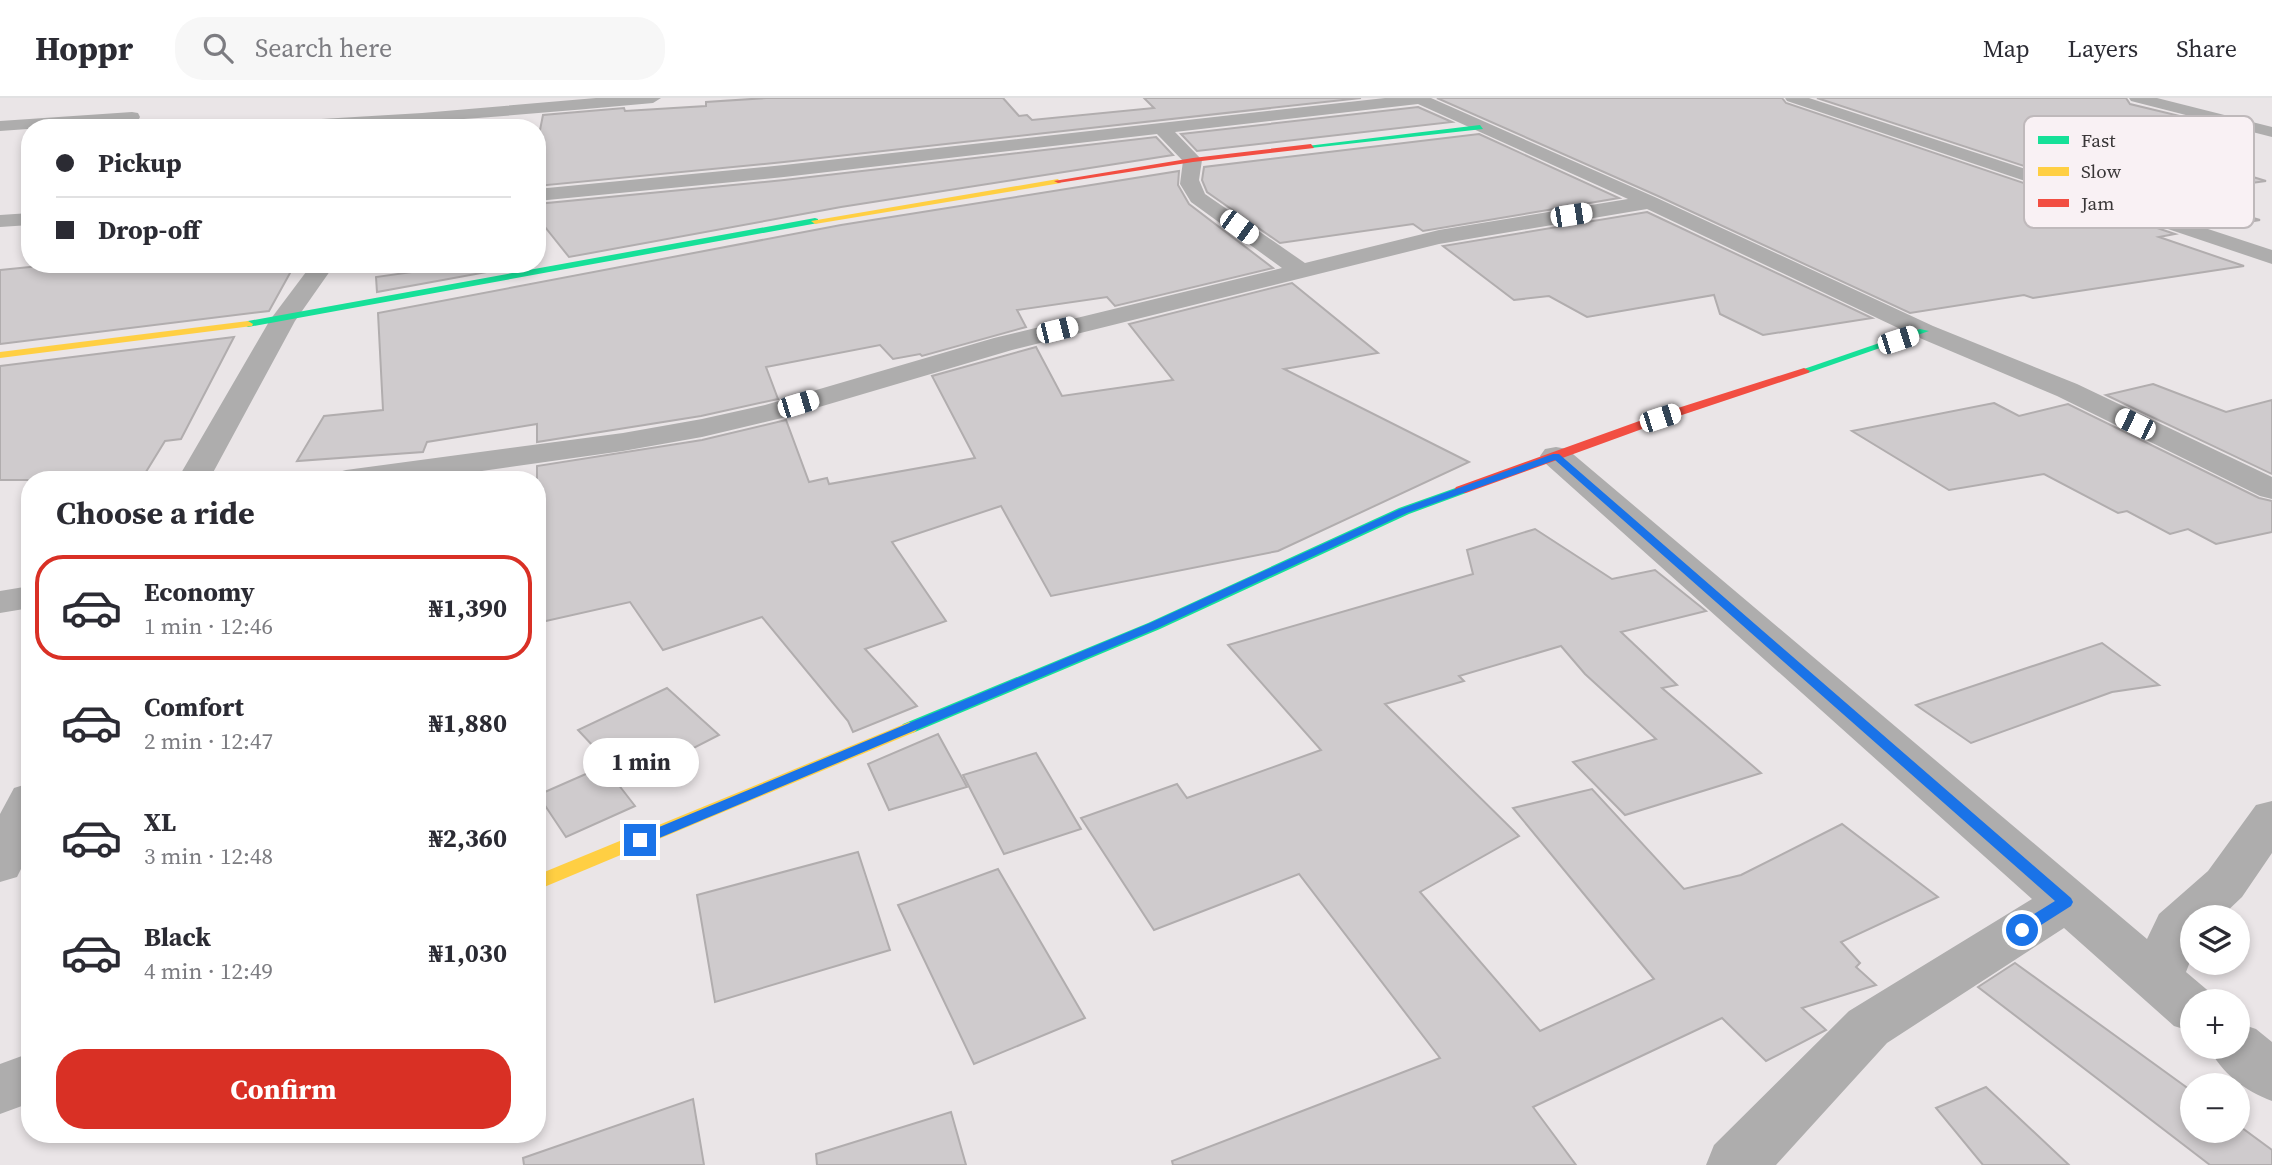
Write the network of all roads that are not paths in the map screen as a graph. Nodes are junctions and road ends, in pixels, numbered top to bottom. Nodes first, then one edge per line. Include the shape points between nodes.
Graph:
1 (433, 98) edge
2 (653, 98) edge
3 (1419, 98) edge
4 (1793, 98) edge
5 (2137, 98) edge
6 (2208, 116) edge
7 (132, 117) dead end
8 (103, 119) edge
9 (421, 119) edge
10 (456, 119) edge
11 (21, 125) edge
12 (0, 126) edge
13 (1480, 127) junction
14 (2254, 127) edge
15 (1161, 128) junction
16 (2272, 132) edge
17 (1193, 160) junction
18 (2024, 175) edge
19 (546, 194) edge
20 (1650, 202) junction
21 (21, 220) edge
22 (0, 221) edge
23 (2185, 228) edge
24 (2272, 257) edge
25 (546, 271) edge
26 (1301, 271) junction
27 (317, 273) edge
28 (537, 273) edge
29 (283, 320) junction
30 (1924, 331) junction
31 (0, 355) edge
32 (1556, 456) junction
33 (197, 471) edge
34 (412, 471) edge
35 (2272, 489) edge
36 (21, 598) edge
37 (0, 602) edge
38 (2272, 817) edge
39 (21, 818) edge
40 (0, 864) edge
41 (546, 879) edge
42 (2066, 902) junction
43 (2175, 995) edge
44 (2250, 1058) edge
45 (2272, 1076) edge
46 (21, 1081) edge
47 (0, 1089) edge
48 (1736, 1165) edge

1 - 9 street
2 - 10 street
3 - 13 street
3 - 15 street
4 - 18 street
5 - 6 street
7 - 8 street
11 - 12 street
13 - 17 street
13 - 20 street
14 - 16 street
15 - 17 street
15 - 19 street
17 - 25 street via 828,219
17 - 26 street via 1187,177 1198,198
20 - 26 street via 1439,237
20 - 30 street
21 - 22 street
23 - 24 street
26 - 34 street via 1003,344 702,428
27 - 29 street
28 - 29 street
29 - 31 street
29 - 33 street
30 - 32 street
30 - 35 street via 2067,390
32 - 41 street via 1404,511 1154,626
32 - 42 street
36 - 37 street
38 - 43 street via 2225,884 2177,928
39 - 40 street
42 - 43 street
42 - 48 street via 1868,1027
44 - 45 street
46 - 47 street

